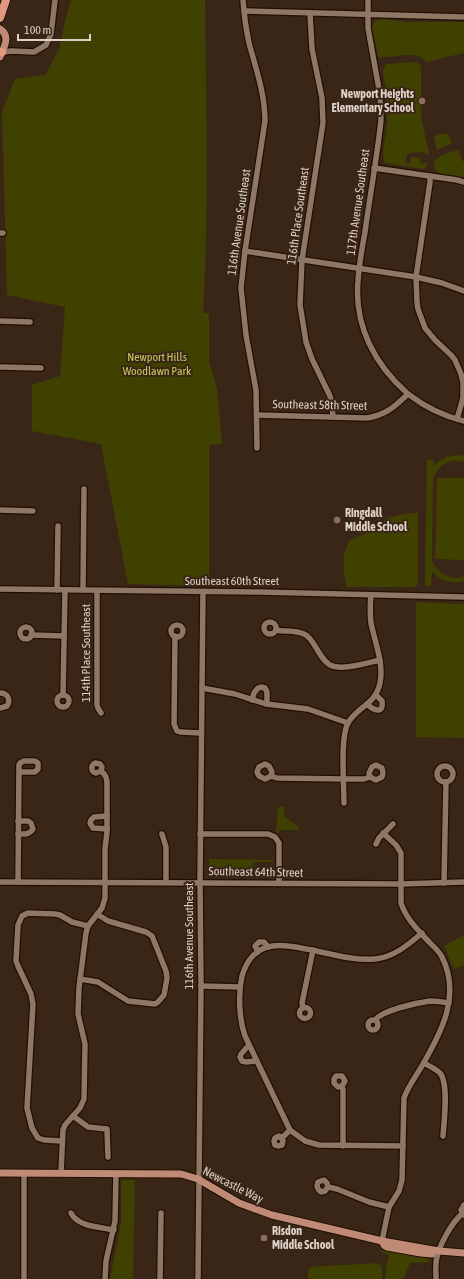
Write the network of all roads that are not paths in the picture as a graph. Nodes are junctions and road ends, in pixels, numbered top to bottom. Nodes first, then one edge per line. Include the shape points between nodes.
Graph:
1 (6, 0) edge
2 (55, 0) edge
3 (244, 0) edge
4 (368, 0) edge
5 (244, 11) junction
6 (310, 13) junction
7 (367, 14) junction
8 (464, 17) edge
9 (0, 18) edge
10 (0, 28) edge
11 (1, 54) edge
12 (374, 168) junction
13 (430, 176) junction
14 (464, 182) edge
15 (244, 251) junction
16 (302, 260) junction
17 (359, 268) junction
18 (416, 277) junction
19 (464, 290) edge
20 (0, 321) edge
21 (30, 322) dead end
22 (0, 367) edge
23 (41, 368) dead end
24 (408, 394) junction
25 (257, 415) junction
26 (333, 417) junction
27 (457, 419) junction
28 (464, 421) edge
29 (257, 448) dead end
30 (84, 489) dead end
31 (0, 510) edge
32 (33, 510) dead end
33 (58, 526) dead end
34 (0, 589) edge
35 (57, 590) junction
36 (65, 590) junction
37 (83, 590) junction
38 (97, 591) junction
39 (203, 592) junction
40 (371, 595) junction
41 (464, 598) edge
42 (276, 630) dead end
43 (31, 635) dead end
44 (64, 636) junction
45 (175, 636) dead end
46 (380, 660) junction
47 (202, 688) junction
48 (0, 693) edge
49 (63, 695) dead end
50 (376, 695) junction
51 (252, 700) junction
52 (267, 704) junction
53 (367, 704) junction
54 (0, 708) edge
55 (101, 713) dead end
56 (348, 723) junction
57 (201, 733) junction
58 (101, 771) dead end
59 (19, 772) dead end
60 (271, 776) dead end
61 (370, 777) dead end
62 (344, 779) junction
63 (446, 782) dead end
64 (344, 803) dead end
65 (107, 816) junction
66 (18, 821) junction
67 (393, 824) dead end
68 (107, 829) junction
69 (18, 834) junction
70 (162, 834) dead end
71 (200, 834) junction
72 (383, 834) junction
73 (376, 844) dead end
74 (0, 882) edge
75 (18, 882) junction
76 (105, 882) junction
77 (166, 882) junction
78 (200, 882) junction
79 (464, 882) edge
80 (279, 883) junction
81 (444, 883) junction
82 (401, 884) junction
83 (97, 914) junction
84 (88, 926) junction
85 (422, 933) junction
86 (262, 949) junction
87 (313, 950) junction
88 (80, 979) junction
89 (201, 986) junction
90 (240, 987) junction
91 (449, 1003) junction
92 (303, 1008) dead end
93 (376, 1020) dead end
94 (249, 1045) junction
95 (256, 1061) junction
96 (424, 1063) junction
97 (342, 1086) dead end
98 (73, 1116) junction
99 (290, 1130) junction
100 (443, 1136) dead end
101 (282, 1138) dead end
102 (62, 1141) junction
103 (343, 1146) junction
104 (403, 1146) junction
105 (108, 1157) dead end
106 (0, 1173) edge
107 (24, 1173) junction
108 (61, 1173) junction
109 (116, 1174) junction
110 (198, 1179) junction
111 (315, 1186) dead end
112 (464, 1205) edge
113 (389, 1207) junction
114 (71, 1213) dead end
115 (161, 1213) dead end
116 (463, 1215) edge
117 (114, 1230) junction
118 (382, 1241) junction
119 (439, 1251) junction
120 (464, 1253) edge
121 (24, 1279) edge
122 (105, 1279) edge
123 (160, 1279) edge
124 (198, 1279) edge
125 (436, 1279) edge

1 - 9 highway
2 - 11 street via 51,34 46,45 34,52 12,51
3 - 5 street, 116th Avenue Southeast
4 - 7 street, 117th Avenue Southeast
5 - 6 street
5 - 15 street, 116th Avenue Southeast via 262,91 265,121
6 - 7 street
6 - 16 street, 116th Place Southeast via 312,49 322,98 322,123
7 - 8 street
7 - 12 street, 117th Avenue Southeast via 381,108
10 - 11 main road via 6,33 6,42
12 - 13 street
12 - 17 street, 117th Avenue Southeast
13 - 14 street
13 - 18 street
15 - 16 street
15 - 25 street, 116th Avenue Southeast via 242,303 255,378
16 - 17 street
16 - 26 street, 116th Place Southeast via 302,324 312,360 330,396
17 - 18 street
17 - 24 street, 117th Avenue Southeast via 359,309 368,339 385,371
18 - 19 street
18 - 27 street via 421,319 429,334 455,360 461,374 463,398
20 - 21 street
22 - 23 street
24 - 26 street, Southeast 58th Street via 389,411 376,417
24 - 27 street via 429,408
25 - 26 street, Southeast 58th Street
25 - 29 street, 116th Avenue Southeast
27 - 28 street
30 - 37 street, 114th Place Southeast
31 - 32 street
33 - 35 street
34 - 35 street, Southeast 60th Street
35 - 36 street, Southeast 60th Street
36 - 37 street, Southeast 60th Street
36 - 44 street
37 - 38 street, Southeast 60th Street
38 - 39 street, Southeast 60th Street
38 - 55 street, 114th Place Southeast via 97,705
39 - 40 street, Southeast 60th Street
39 - 47 street, 116th Avenue Southeast
40 - 41 street, Southeast 60th Street
40 - 46 street via 370,618
42 - 46 street via 306,635 330,665 340,667
43 - 44 street
44 - 49 street
45 - 57 street via 175,728 177,731
46 - 50 street via 381,675
47 - 51 street
47 - 57 street, 116th Avenue Southeast
48 - 54 street via 7,695 9,701 7,706
50 - 53 street
50 - 53 street via 382,701 381,708 374,710
51 - 52 street
51 - 52 street via 258,688 265,688
52 - 56 street via 301,707
53 - 56 street
56 - 62 street via 344,734
57 - 71 street, 116th Avenue Southeast
58 - 65 street via 107,783
59 - 66 street
60 - 62 street
61 - 62 street
62 - 64 street
63 - 81 street
65 - 68 street
65 - 68 street via 94,817 90,823 94,828
66 - 69 street
66 - 69 street via 28,821 33,829 27,834
67 - 72 street
68 - 76 street
69 - 75 street
70 - 77 street via 166,846
71 - 78 street, 116th Avenue Southeast
71 - 80 street via 268,834 275,837 278,843
72 - 73 street
72 - 82 street via 401,853
74 - 75 street, Southeast 64th Street
75 - 76 street, Southeast 64th Street
76 - 77 street, Southeast 64th Street
76 - 83 street via 104,904
77 - 78 street, Southeast 64th Street
78 - 80 street, Southeast 64th Street
78 - 89 street, 116th Avenue Southeast
79 - 81 street, Southeast 64th Street
80 - 82 street, Southeast 64th Street
81 - 82 street, Southeast 64th Street
82 - 85 street via 402,908
83 - 84 street
83 - 88 street via 108,921 152,936 167,975 164,994 155,1004 128,1001 98,982
84 - 88 street
84 - 102 street via 54,914 25,914 20,918 18,925 18,966 34,1004 27,1108 32,1128 38,1138
85 - 87 street via 402,949 377,959 361,959
85 - 91 street via 443,961 449,984
86 - 86 street via 264,942 260,941 255,946
86 - 87 street via 285,945
86 - 90 street via 248,963
87 - 92 street
88 - 98 street via 78,1014 85,1044 84,1092 82,1104
89 - 90 street
89 - 110 street, 116th Avenue Southeast
90 - 94 street via 241,1023
91 - 93 street via 430,1001 400,1008
91 - 96 street via 445,1020
94 - 95 street
94 - 95 street via 240,1057 242,1061
95 - 99 street
96 - 100 street via 437,1071 444,1080
96 - 104 street via 404,1098
97 - 103 street
98 - 102 street via 65,1125
98 - 105 street via 88,1127 107,1128
99 - 101 street
99 - 103 street via 313,1144
102 - 108 street
103 - 104 street
104 - 113 street via 401,1185
106 - 107 main road, Newcastle Way
107 - 108 main road, Newcastle Way
107 - 121 street
108 - 109 main road, Newcastle Way
109 - 110 main road, Newcastle Way via 181,1174
109 - 117 street
110 - 118 main road, Newcastle Way via 239,1203 261,1212
110 - 124 street, 116th Avenue Southeast
111 - 113 street via 324,1180 328,1187
112 - 116 street via 461,1210
113 - 118 street
114 - 117 street via 75,1220 82,1223
115 - 123 street
116 - 119 street via 450,1230
117 - 122 street via 106,1261
118 - 119 main road, Newcastle Way
119 - 120 main road, Newcastle Way
119 - 125 street

